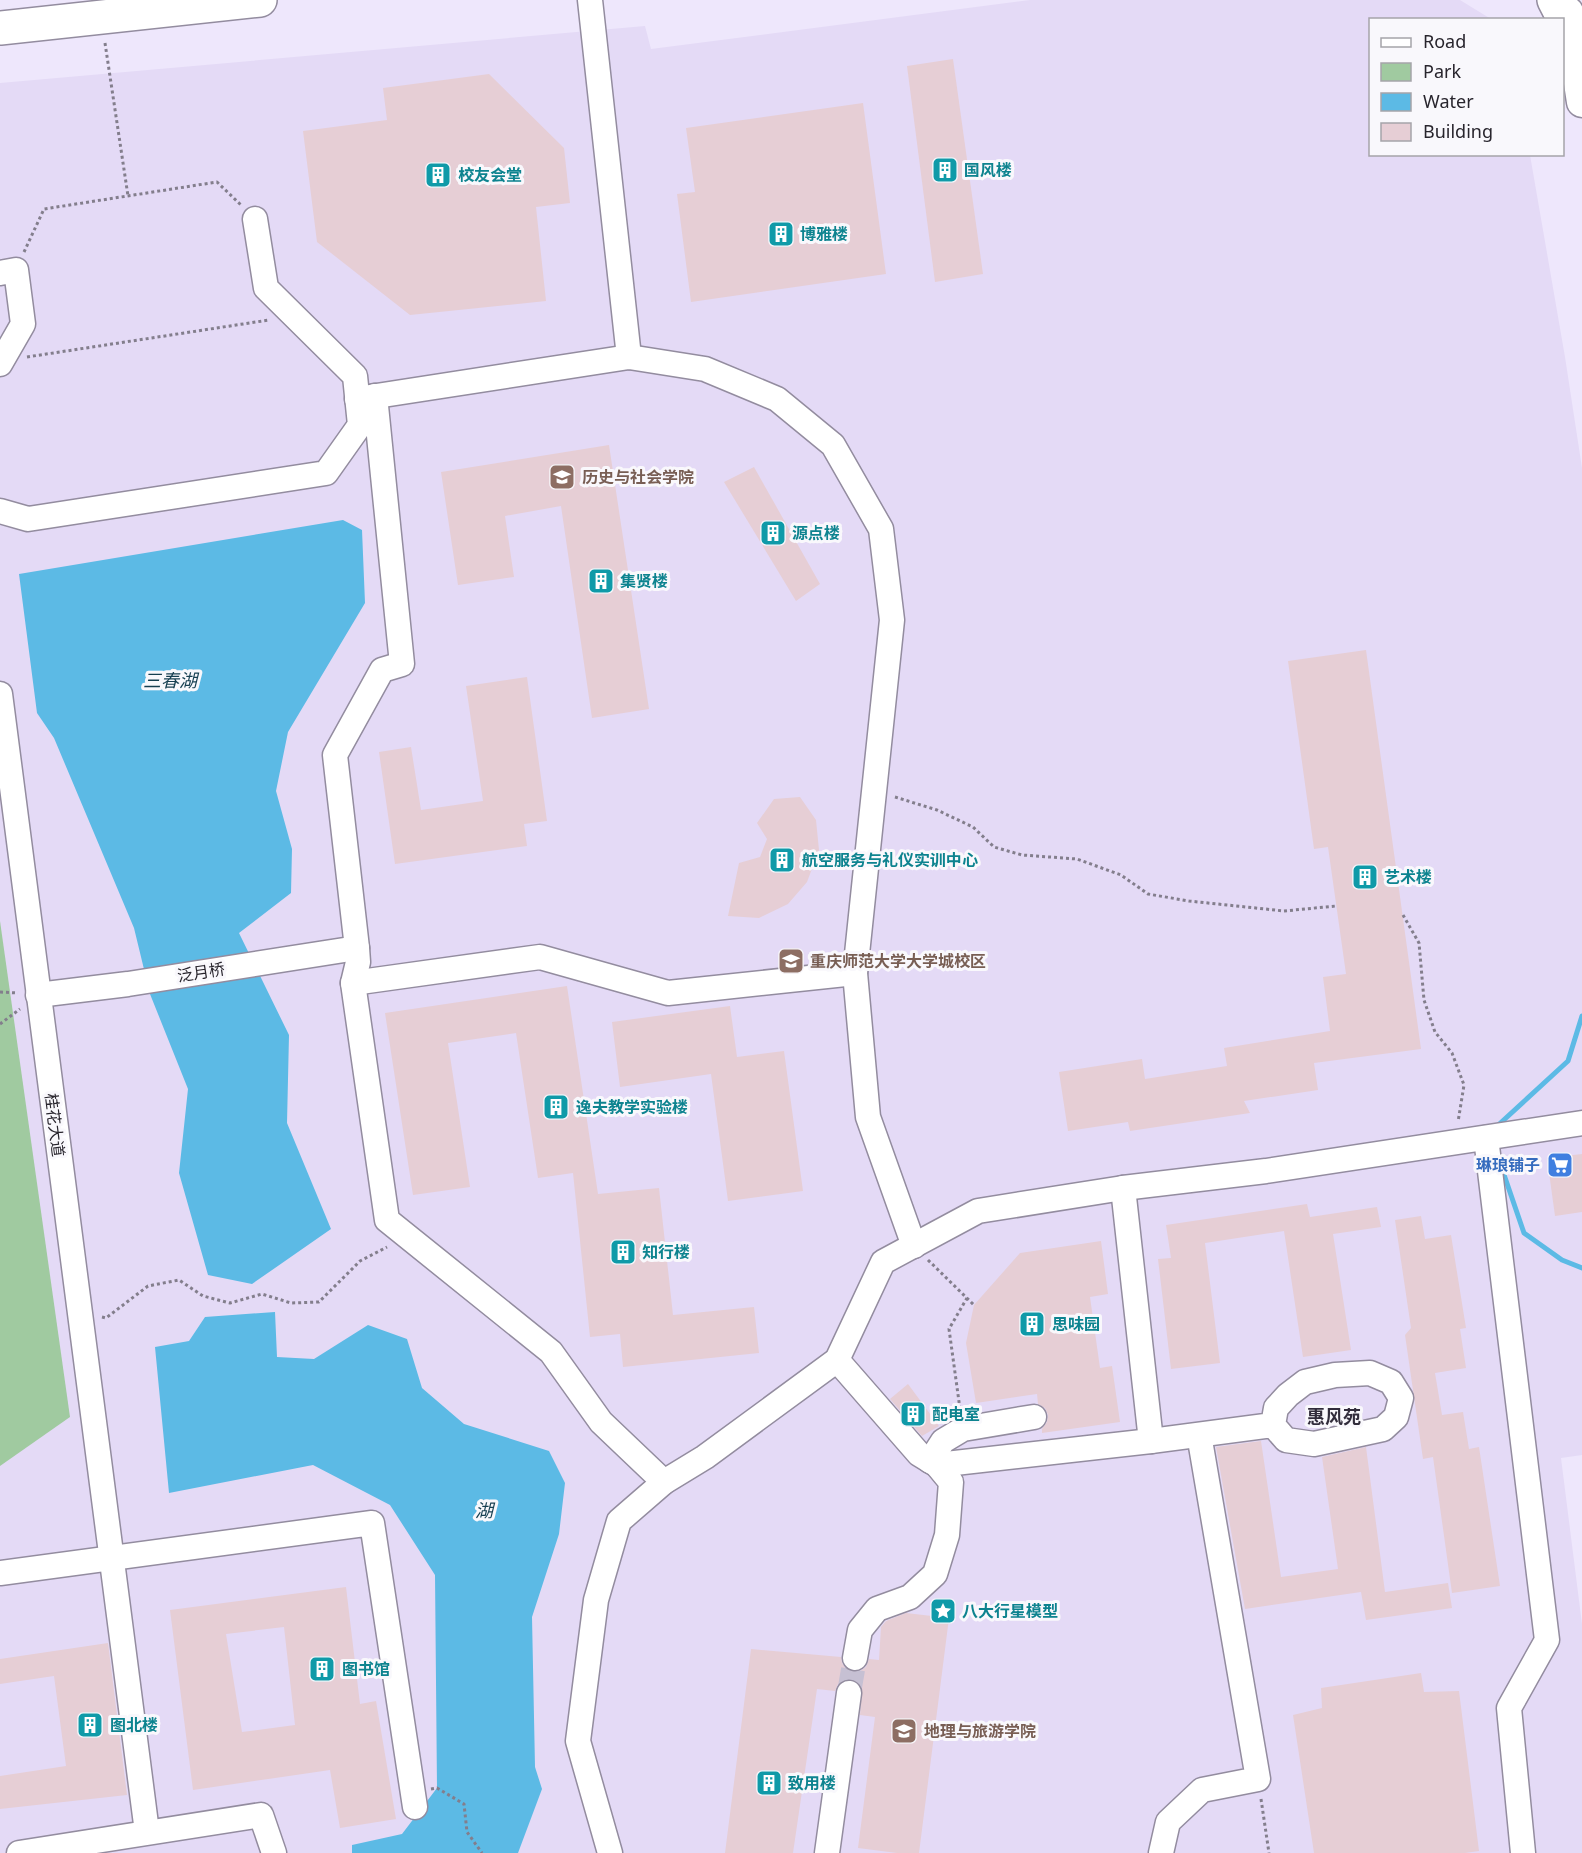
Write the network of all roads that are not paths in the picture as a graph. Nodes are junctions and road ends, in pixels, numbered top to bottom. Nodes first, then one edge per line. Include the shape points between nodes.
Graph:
1 (260, 0) edge
2 (590, 0) edge
3 (1554, 0) edge
4 (1566, 0) edge
5 (1563, 18) edge
6 (1564, 19) edge
7 (0, 28) edge
8 (1572, 35) junction
9 (1582, 102) edge
10 (255, 219) road end
11 (8, 272) edge
12 (629, 357) junction
13 (1, 363) edge
14 (366, 398) junction
15 (0, 511) edge
16 (0, 694) edge
17 (357, 948) junction
18 (855, 973) junction
19 (353, 983) junction
20 (38, 995) junction
21 (1582, 1123) edge
22 (1486, 1138) junction
23 (1123, 1188) junction
24 (914, 1246) junction
25 (837, 1360) junction
26 (1034, 1417) dead end
27 (1273, 1425) junction
28 (1151, 1441) junction
29 (1201, 1446) dead end
30 (933, 1463) junction
31 (664, 1482) junction
32 (111, 1557) junction
33 (0, 1573) edge
34 (855, 1658) tunnel mouth
35 (849, 1693) tunnel mouth
36 (415, 1807) dead end
37 (147, 1833) junction
38 (19, 1853) edge
39 (274, 1853) edge
40 (610, 1853) edge
41 (826, 1853) edge
42 (1161, 1853) edge
43 (1523, 1853) edge

1 - 7 highway
2 - 12 street
3 - 5 highway
4 - 8 main road
6 - 8 highway
8 - 9 main road
10 - 14 street via 266,288 355,376
11 - 13 street via 23,324
12 - 14 street
12 - 18 street via 705,369 777,399 833,445 881,529 892,620
14 - 15 street via 360,425 326,473 28,519
14 - 17 street via 402,664 382,670 335,755
16 - 20 street, 桂花大道
17 - 19 street
17 - 20 street, 泛月桥
18 - 19 street via 668,993 540,957
18 - 24 street via 868,1117
19 - 31 street via 387,1220 551,1352 602,1422
20 - 32 street, 桂花大道
21 - 22 street
22 - 23 street
22 - 43 street via 1547,1640 1509,1708
23 - 24 street via 978,1211
23 - 28 street
24 - 25 street via 883,1262
25 - 30 street via 919,1454
25 - 31 street via 705,1457
26 - 30 street via 963,1429 944,1441
27 - 27 street via 1286,1440 1314,1444 1383,1429 1396,1417 1401,1398 1391,1382 1370,1373 1335,1375 1305,1383 1288,1395 1276,1408
27 - 28 street
28 - 30 street
29 - 42 street via 1258,1779 1202,1791 1168,1822
30 - 34 street via 951,1482 947,1535 935,1574 910,1597 877,1609 860,1630
31 - 40 street via 620,1521 596,1600 578,1741
32 - 33 street
32 - 36 street via 372,1523
32 - 37 street, 桂花大道
35 - 41 street
37 - 38 street
37 - 39 street via 261,1815

